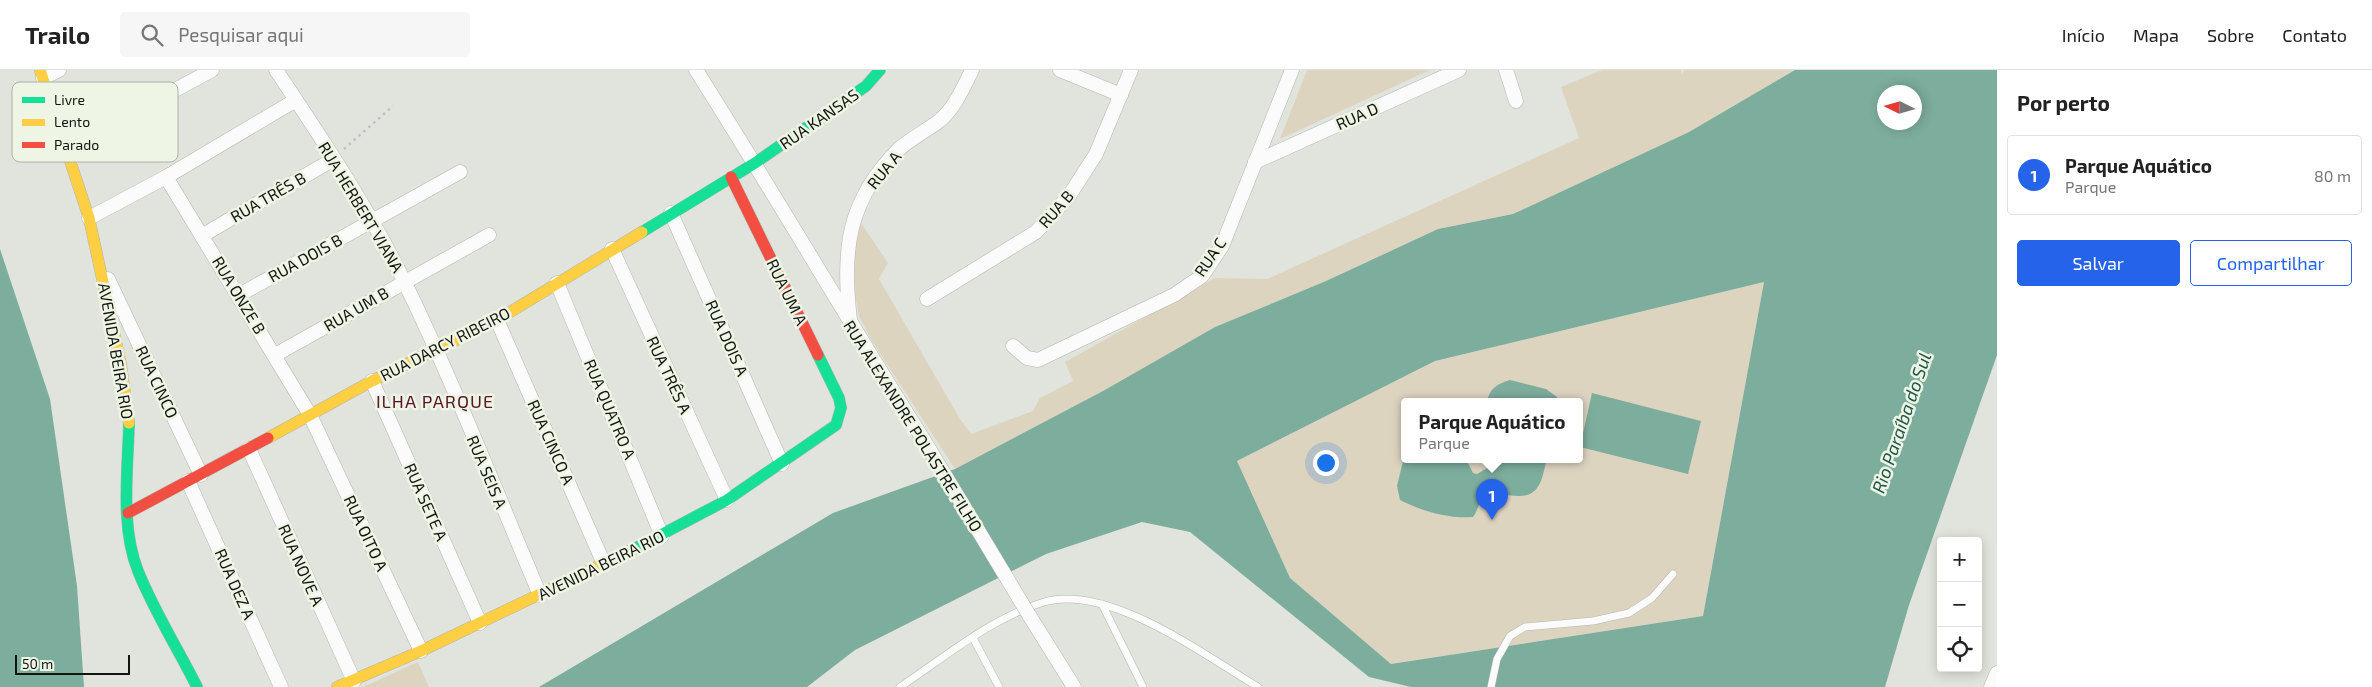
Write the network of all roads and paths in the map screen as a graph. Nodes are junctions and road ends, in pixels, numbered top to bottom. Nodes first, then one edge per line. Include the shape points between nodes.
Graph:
1 (59, 70) edge
2 (212, 70) edge
3 (276, 70) edge
4 (696, 70) edge
5 (880, 70) edge
6 (972, 70) edge
7 (1060, 70) edge
8 (1131, 70) edge
9 (1459, 70) edge
10 (1506, 70) edge
11 (1288, 71) edge
12 (42, 74) edge
13 (178, 88) edge
14 (1121, 94) junction
15 (296, 100) junction
16 (1516, 101) dead end
17 (393, 106) dead end
18 (334, 159) junction
19 (70, 162) edge
20 (1255, 162) junction
21 (755, 163) junction
22 (460, 172) dead end
23 (166, 177) junction
24 (731, 177) junction
25 (672, 213) junction
26 (89, 218) junction
27 (371, 221) junction
28 (203, 235) junction
29 (489, 235) dead end
30 (612, 249) junction
31 (99, 262) junction
32 (404, 281) junction
33 (557, 283) junction
34 (239, 295) junction
35 (927, 298) dead end
36 (497, 320) junction
37 (850, 325) junction
38 (1014, 346) dead end
39 (436, 349) junction
40 (275, 355) junction
41 (372, 381) junction
42 (841, 408) joint
43 (310, 415) junction
44 (249, 449) junction
45 (782, 464) junction
46 (201, 474) junction
47 (188, 481) junction
48 (727, 500) junction
49 (128, 513) junction
50 (662, 536) junction
51 (604, 564) junction
52 (1673, 574) dead end
53 (540, 595) junction
54 (1102, 604) junction
55 (480, 623) junction
56 (973, 638) junction
57 (421, 651) junction
58 (354, 681) junction
59 (197, 687) edge
60 (281, 687) edge
61 (337, 687) edge
62 (900, 687) edge
63 (999, 687) edge
64 (1074, 687) edge
65 (1142, 687) edge
66 (1258, 687) edge
67 (1491, 687) edge

1 - 12 street
2 - 13 street
3 - 15 street, RUA HERBERT VIANA
4 - 21 street, RUA ALEXANDRE POLASTRE FILHO
5 - 21 street, RUA KANSAS via 866,86
6 - 37 street, RUA A via 960,96 941,120 899,149 871,182 859,207 847,248
7 - 14 street
8 - 14 street, RUA B
9 - 20 street, RUA D
10 - 16 street
11 - 20 street, RUA C
14 - 35 street, RUA B via 1096,154 1069,196 1036,232
15 - 18 street, RUA HERBERT VIANA
15 - 23 street
17 - 18 path
18 - 27 street, RUA HERBERT VIANA
18 - 28 street, RUA TRÊS B
19 - 26 street, AVENIDA BEIRA RIO
20 - 38 street, RUA C via 1222,246 1202,276 1174,295 1038,360 1027,358
21 - 24 street, RUA DARCY RIBEIRO
21 - 37 street, RUA ALEXANDRE POLASTRE FILHO
22 - 27 street, RUA DOIS B
23 - 26 street
23 - 28 street, RUA ONZE B
24 - 25 street, RUA DARCY RIBEIRO
24 - 42 street, RUA UM A
25 - 30 street, RUA DARCY RIBEIRO
25 - 45 street, RUA DOIS A
26 - 31 street, AVENIDA BEIRA RIO
27 - 32 street, RUA HERBERT VIANA
27 - 34 street, RUA DOIS B
28 - 34 street, RUA ONZE B
29 - 32 street, RUA UM B
30 - 33 street, RUA DARCY RIBEIRO
30 - 48 street, RUA TRÊS A
31 - 46 street, RUA CINCO
31 - 49 street, AVENIDA BEIRA RIO via 129,414
32 - 39 street, RUA HERBERT VIANA
32 - 40 street, RUA UM B
33 - 36 street, RUA DARCY RIBEIRO
33 - 50 street, RUA QUATRO A
34 - 40 street, RUA ONZE B
36 - 39 street, RUA DARCY RIBEIRO
36 - 51 street, RUA CINCO A
37 - 64 street, RUA ALEXANDRE POLASTRE FILHO, bridge
39 - 41 street, RUA DARCY RIBEIRO
39 - 53 street, RUA SEIS A
40 - 43 street, RUA ONZE B
41 - 43 street, RUA DARCY RIBEIRO
41 - 55 street, RUA SETE A
42 - 45 street, AVENIDA BEIRA RIO via 836,425
43 - 44 street, RUA DARCY RIBEIRO
43 - 57 street, RUA OITO A
44 - 46 street, RUA DARCY RIBEIRO
44 - 58 street, RUA NOVE A
45 - 48 street, AVENIDA BEIRA RIO
46 - 47 street, RUA DARCY RIBEIRO
47 - 49 street, RUA DARCY RIBEIRO
47 - 60 street, RUA DEZ A
48 - 50 street, AVENIDA BEIRA RIO
49 - 59 street, AVENIDA BEIRA RIO via 138,570
50 - 51 street, AVENIDA BEIRA RIO
51 - 53 street, AVENIDA BEIRA RIO
52 - 67 lane via 1652,598 1629,613 1593,621 1525,627 1510,636 1497,659
53 - 55 street, AVENIDA BEIRA RIO
54 - 56 lane via 1070,599 1045,602 1007,616
54 - 65 lane
54 - 66 lane via 1164,631
55 - 57 street, AVENIDA BEIRA RIO
56 - 62 lane
56 - 63 lane
57 - 58 street, AVENIDA BEIRA RIO
58 - 61 street, AVENIDA BEIRA RIO

